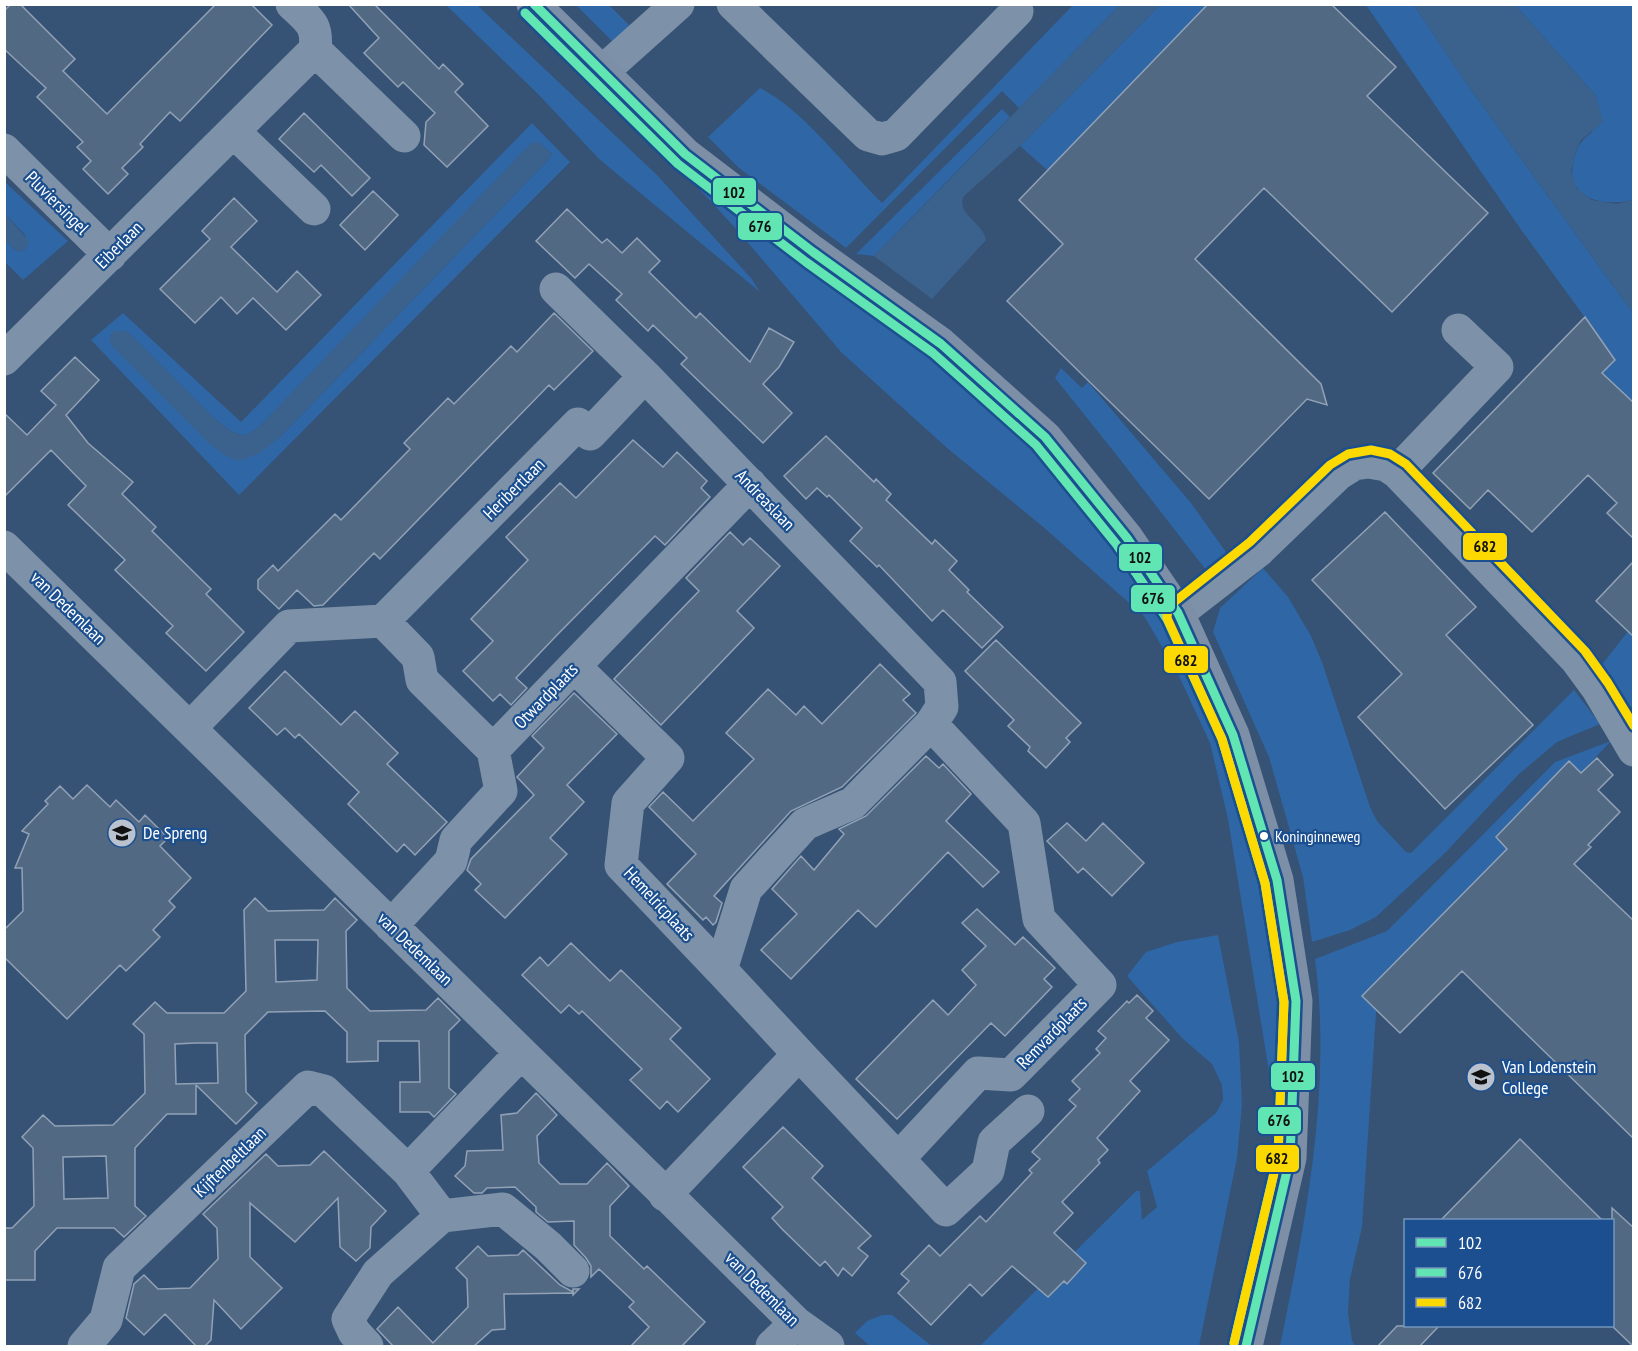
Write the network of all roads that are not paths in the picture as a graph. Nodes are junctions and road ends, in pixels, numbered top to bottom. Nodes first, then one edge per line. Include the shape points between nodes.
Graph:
1 (292, 4) edge
2 (533, 4) edge
3 (678, 4) edge
4 (733, 4) edge
5 (1017, 11) dead end
6 (315, 50) junction
7 (602, 72) junction
8 (234, 132) junction
9 (404, 136) dead end
10 (4, 150) edge
11 (312, 211) dead end
12 (110, 255) junction
13 (556, 289) dead end
14 (1458, 330) dead end
15 (4, 359) edge
16 (645, 376) junction
17 (1397, 472) junction
18 (750, 484) junction
19 (8, 557) edge
20 (1178, 613) junction
21 (383, 621) junction
22 (574, 666) junction
23 (931, 724) junction
24 (190, 728) junction
25 (493, 750) junction
26 (1634, 750) edge
27 (391, 926) junction
28 (721, 970) junction
29 (521, 1053) junction
30 (800, 1054) junction
31 (1028, 1111) dead end
32 (898, 1159) junction
33 (408, 1171) junction
34 (665, 1195) junction
35 (442, 1216) junction
36 (573, 1271) dead end
37 (796, 1323) junction
38 (84, 1347) edge
39 (367, 1347) edge
40 (772, 1347) edge
41 (828, 1347) edge
42 (1246, 1347) edge

1 - 6 street via 310,21 317,36
2 - 7 main road
3 - 7 street
4 - 5 street via 867,135 882,139 896,135
6 - 8 street, Eiberlaan
6 - 9 street
7 - 20 main road via 685,154 941,344 1045,437 1127,538
8 - 11 street
8 - 12 street, Eiberlaan
10 - 12 street, Pluviersingel
12 - 15 street, Eiberlaan
13 - 16 street, Andreaslaan
14 - 17 street via 1497,367
16 - 18 street, Andreaslaan
16 - 21 street, Heribertlaan via 590,434 578,424
17 - 20 street via 1370,462 1354,464 1338,474 1258,551
17 - 26 street via 1576,659
18 - 22 street, Otwardplaats
18 - 23 street, Andreaslaan via 940,682 942,707
19 - 24 street, van Dedemlaan
20 - 42 main road via 1233,735 1277,880 1296,1001 1290,1158
21 - 24 street via 289,626
21 - 25 street via 418,657 422,680
22 - 25 street, Otwardplaats
22 - 28 street, Hemelricplaats via 668,758 628,803 621,865
23 - 28 street via 853,803 805,824 746,889
23 - 32 street, Remvardplaats via 1024,823 1039,919 1100,985 1011,1076 978,1073
24 - 27 street, van Dedemlaan
25 - 27 street via 501,791 456,840 451,861
27 - 29 street, van Dedemlaan
28 - 30 street, Hemelricplaats
29 - 33 street
29 - 34 street, van Dedemlaan
30 - 32 street
30 - 34 street
31 - 32 street via 994,1142 988,1171 946,1210
33 - 35 street, Kijftenbeltlaan
33 - 38 street, Kijftenbeltlaan via 324,1091 308,1087 120,1268 106,1320
34 - 37 street, van Dedemlaan
35 - 36 street via 503,1209
35 - 39 street via 378,1273 348,1319
37 - 40 street
37 - 41 street, van Dedemlaan

